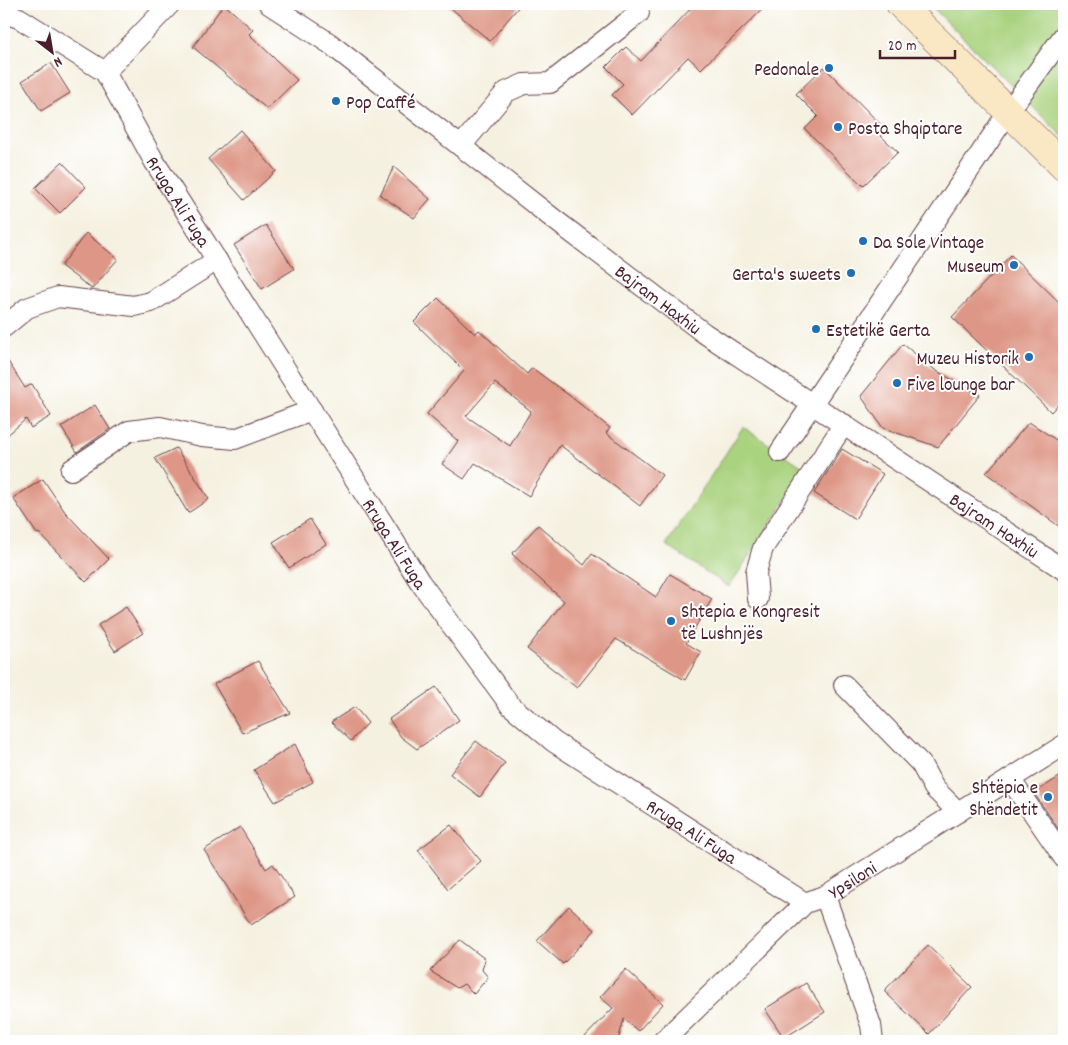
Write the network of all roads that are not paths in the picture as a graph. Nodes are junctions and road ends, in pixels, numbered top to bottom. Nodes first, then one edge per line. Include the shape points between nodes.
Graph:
1 (170, 4) edge
2 (269, 4) edge
3 (900, 4) edge
4 (4, 13) edge
5 (639, 13) dead end
6 (1064, 36) edge
7 (105, 72) junction
8 (1009, 111) junction
9 (461, 146) junction
10 (1064, 167) edge
11 (217, 260) junction
12 (4, 327) edge
13 (812, 403) junction
14 (312, 410) junction
15 (844, 424) junction
16 (780, 452) dead end
17 (70, 470) dead end
18 (1064, 570) edge
19 (758, 598) dead end
20 (844, 685) dead end
21 (1064, 745) edge
22 (1010, 779) junction
23 (958, 812) junction
24 (1064, 858) edge
25 (825, 896) junction
26 (805, 903) junction
27 (663, 1041) edge
28 (873, 1041) edge

1 - 7 street
2 - 9 street, Bajram Haxhiu via 329,43
3 - 8 main road
4 - 7 street via 19,18
5 - 9 street via 550,83 524,84 506,92
6 - 8 street
7 - 11 street, Rruga Ali Fuga via 154,161
8 - 10 main road
8 - 13 street
9 - 13 street, Bajram Haxhiu via 704,333
11 - 12 street via 151,302 134,306 58,297 27,308
11 - 14 street, Rruga Ali Fuga
13 - 15 street, Bajram Haxhiu
13 - 16 street
14 - 17 street via 234,439 160,427 129,431
14 - 26 street, Rruga Ali Fuga via 420,582 510,705 554,742
15 - 18 street, Bajram Haxhiu
15 - 19 street via 763,548 756,572
20 - 23 street via 921,764 934,788
21 - 22 street, Ypsiloni
22 - 23 street, Ypsiloni
22 - 24 street
23 - 25 street, Ypsiloni
25 - 26 street, Ypsiloni
25 - 28 street via 871,1025
26 - 27 street, Ypsiloni

